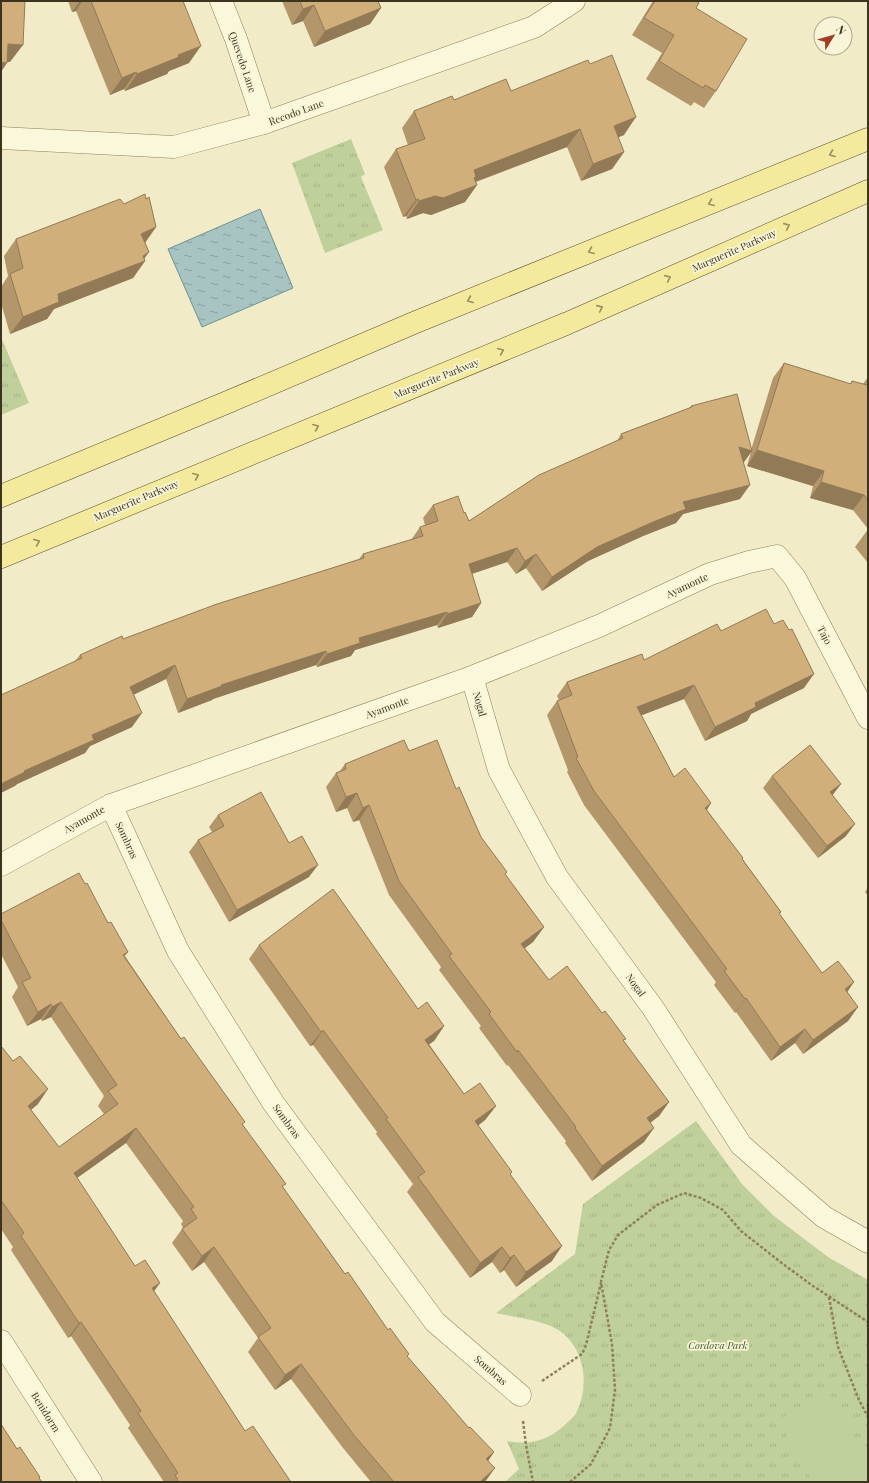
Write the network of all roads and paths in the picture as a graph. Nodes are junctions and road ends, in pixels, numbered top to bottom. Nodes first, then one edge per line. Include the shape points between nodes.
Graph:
1 (221, 1) edge
2 (574, 1) edge
3 (264, 124) junction
4 (1, 138) edge
5 (868, 139) edge
6 (868, 191) edge
7 (1, 496) edge
8 (777, 556) joint
9 (1, 557) edge
10 (472, 677) junction
11 (868, 718) edge
12 (111, 805) junction
13 (1, 865) edge
14 (868, 1242) edge
15 (601, 1282) junction
16 (829, 1296) junction
17 (868, 1322) edge
18 (1, 1341) edge
19 (520, 1395) junction
20 (868, 1417) edge
21 (90, 1482) edge
22 (533, 1482) edge
23 (570, 1482) edge

1 - 3 street, Quevedo Lane
2 - 3 street, Recodo Lane via 534,27
3 - 4 street, Recodo Lane via 174,147
5 -> 7 main road via 416,322
9 -> 6 main road, Marguerite Parkway via 561,326
8 - 10 street, Ayamonte via 710,574 599,626
8 - 11 street, Tajo via 795,578
10 - 12 street, Ayamonte
10 - 14 street, Nogal via 499,770 557,877 653,1008 741,1145 824,1217
12 - 13 street, Ayamonte
12 - 19 street, Sombras via 178,951 274,1104 435,1322
15 - 16 path via 609,1250 618,1235 657,1205 684,1193 701,1198 723,1210 741,1231
15 - 19 path via 582,1354
15 - 23 path via 612,1344 615,1390 610,1428 591,1464
16 - 17 path
16 - 20 path via 838,1347
18 - 21 street, Benidorm
19 - 22 path

